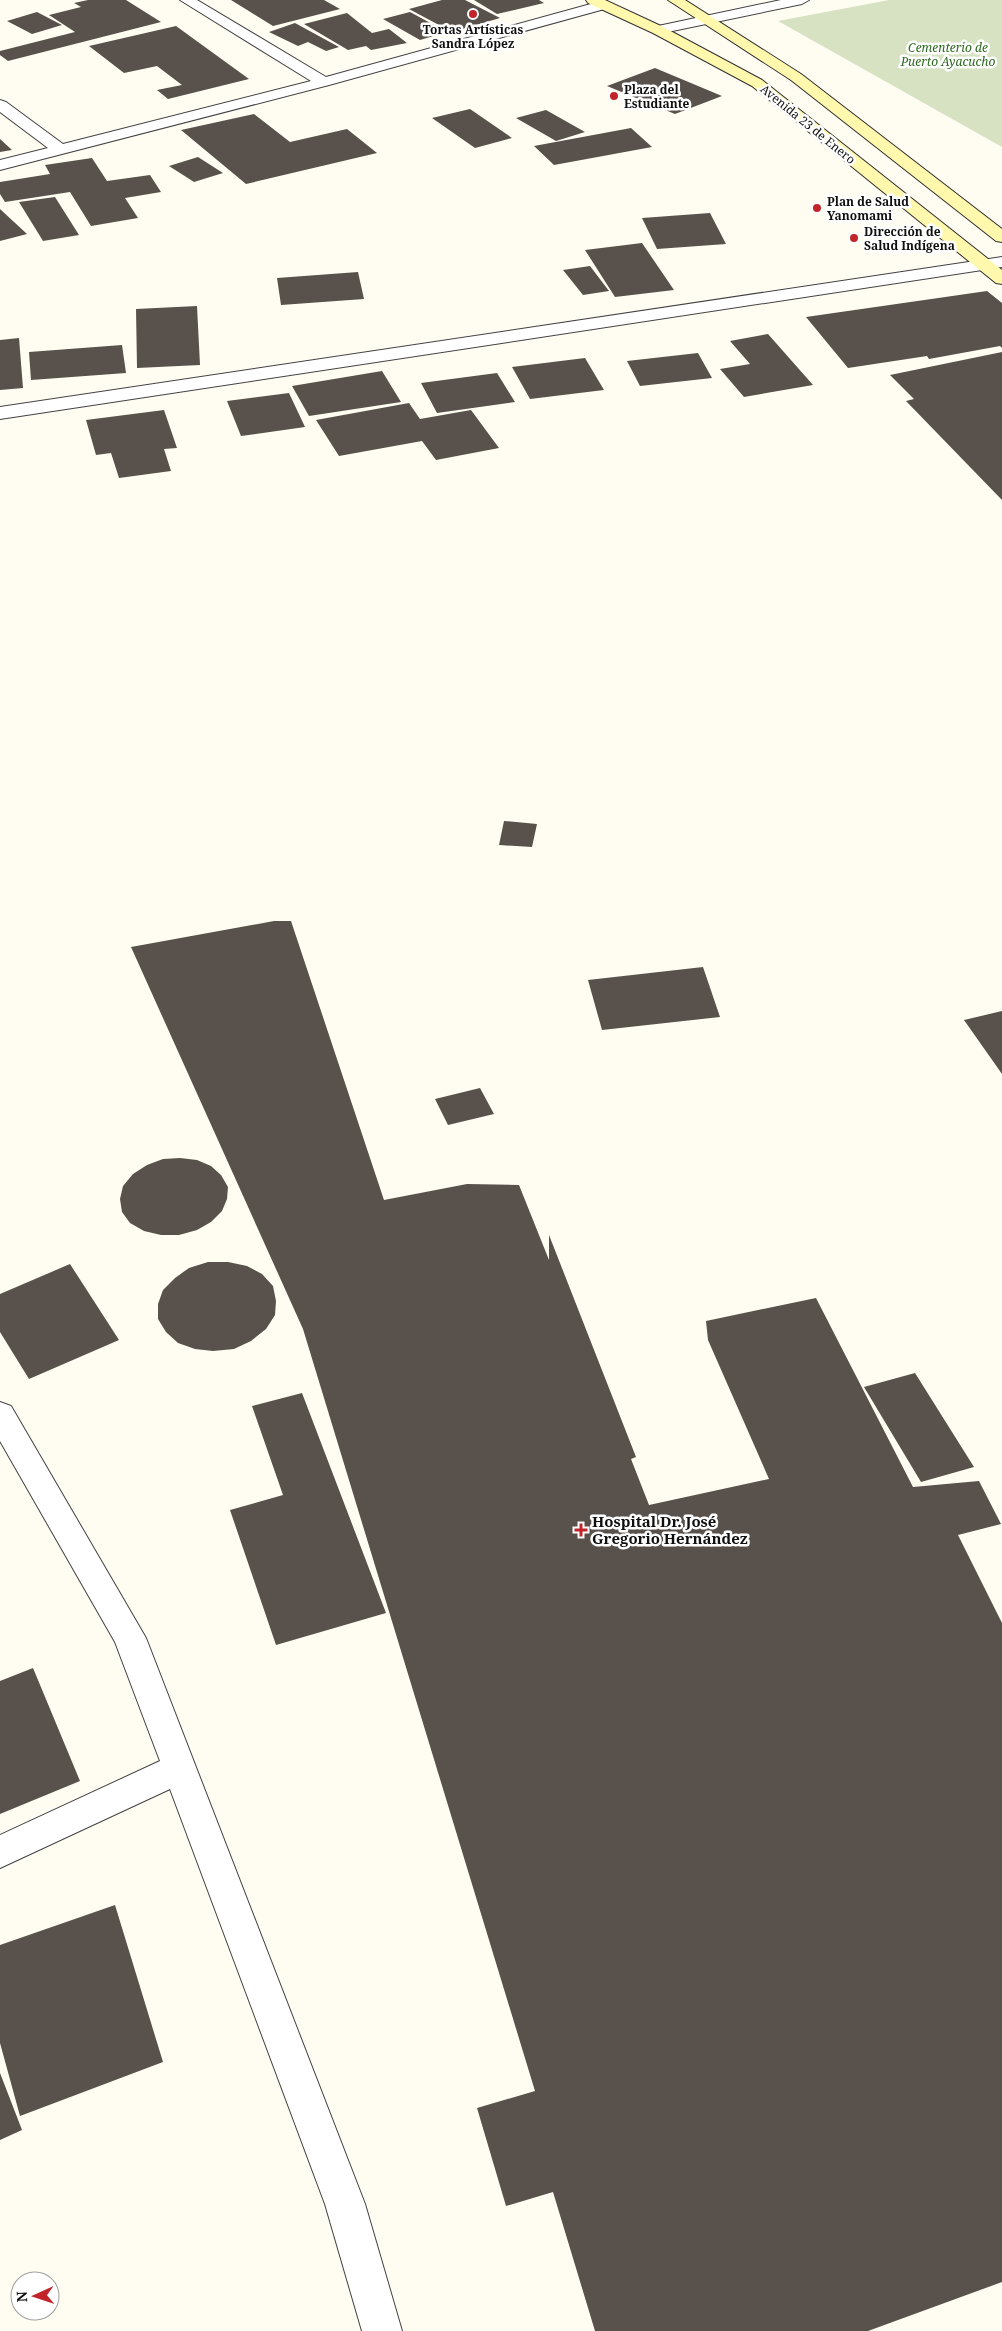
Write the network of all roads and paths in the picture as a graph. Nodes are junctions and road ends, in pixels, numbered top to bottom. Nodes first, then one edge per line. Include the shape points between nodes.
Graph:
1 (187, 0) edge
2 (675, 0) edge
3 (802, 0) edge
4 (598, 2) edge
5 (705, 20) junction
6 (658, 30) junction
7 (324, 82) junction
8 (0, 105) edge
9 (60, 148) junction
10 (0, 165) edge
11 (1002, 237) edge
12 (993, 263) edge
13 (1002, 279) edge
14 (0, 414) edge
15 (0, 1414) edge
16 (180, 1768) junction
17 (0, 1852) edge
18 (382, 2331) edge

1 - 7 street
2 - 5 main road, Avenida 23 de Enero
3 - 5 street
4 - 6 main road, Avenida 23 de Enero
4 - 7 street
5 - 6 street
5 - 11 main road, Avenida 23 de Enero via 796,77
6 - 12 main road, Avenida 23 de Enero via 757,83
7 - 9 street
8 - 9 street
9 - 10 street
12 - 13 main road, Avenida 23 de Enero
12 - 14 street
15 - 16 street via 130,1638
16 - 17 street
16 - 18 street via 345,2204

